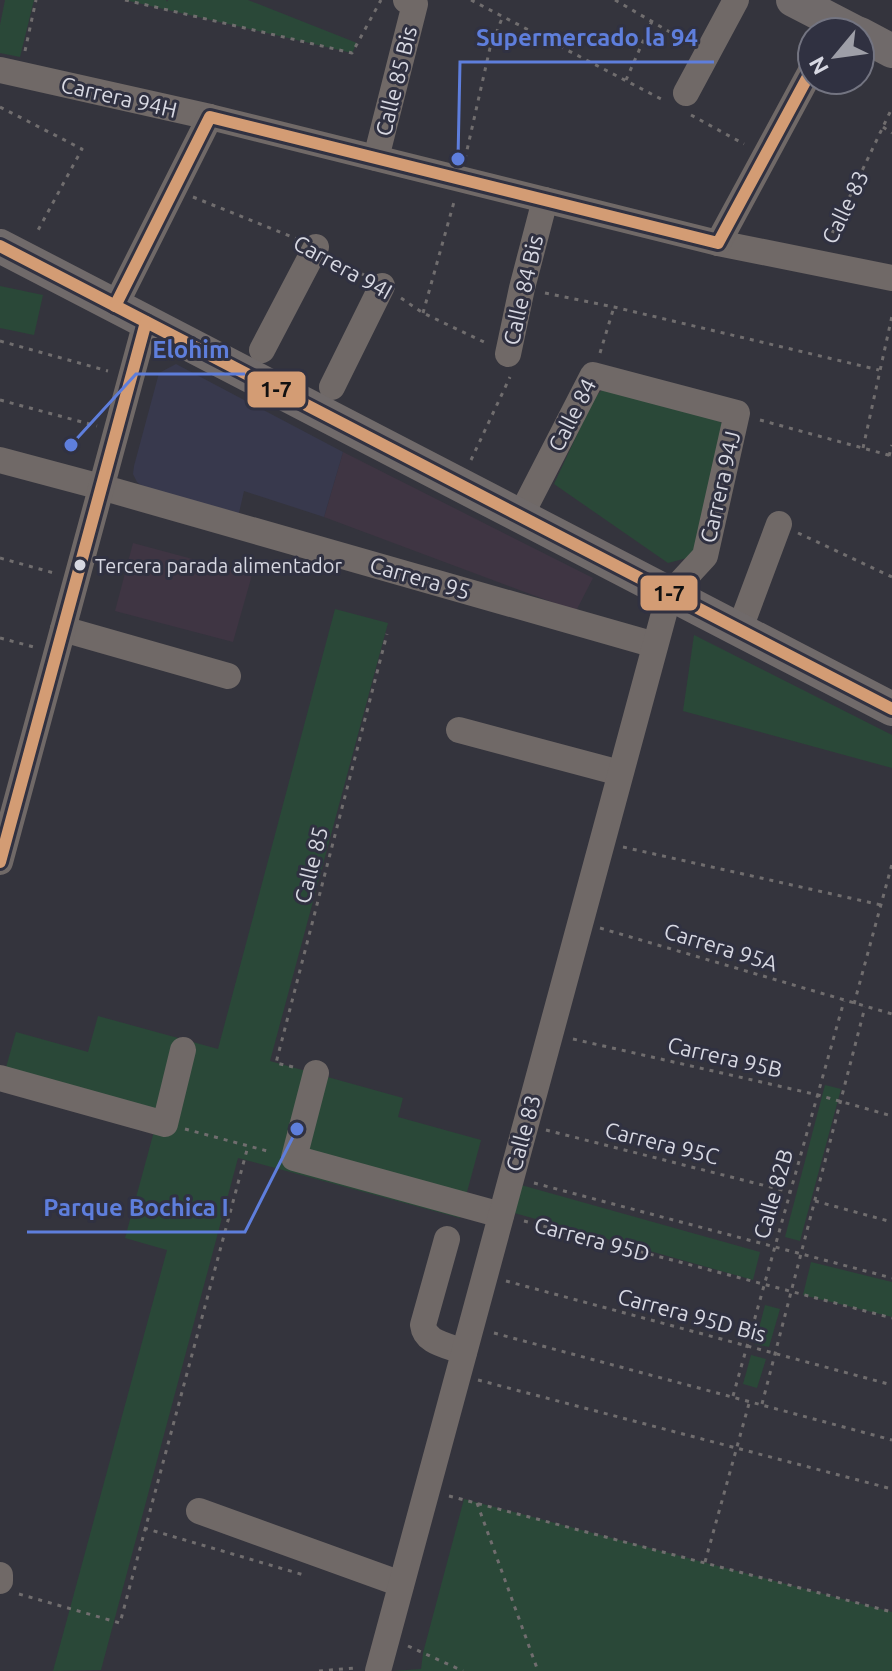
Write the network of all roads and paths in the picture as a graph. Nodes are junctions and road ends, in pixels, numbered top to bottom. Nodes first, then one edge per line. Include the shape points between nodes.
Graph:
1 (36, 0) edge
2 (125, 0) edge
3 (168, 0) edge
4 (381, 0) edge
5 (471, 0) edge
6 (615, 0) edge
7 (736, 0) edge
8 (793, 0) edge
9 (411, 2) edge
10 (166, 9) junction
11 (821, 16) edge
12 (652, 21) junction
13 (708, 55) junction
14 (10, 72) edge
15 (626, 80) junction
16 (797, 96) edge
17 (678, 102) junction
18 (0, 107) edge
19 (892, 108) edge
20 (210, 117) junction
21 (883, 127) junction
22 (892, 133) edge
23 (765, 155) junction
24 (376, 158) junction
25 (174, 189) junction
26 (545, 200) junction
27 (37, 233) dead end
28 (718, 243) junction
29 (0, 246) edge
30 (316, 247) junction
31 (818, 262) junction
32 (892, 278) edge
33 (382, 286) junction
34 (522, 288) junction
35 (115, 306) junction
36 (614, 307) junction
37 (892, 316) edge
38 (146, 322) junction
39 (0, 341) edge
40 (262, 350) dead end
41 (508, 354) junction
42 (879, 370) junction
43 (119, 375) dead end
44 (593, 375) junction
45 (332, 387) dead end
46 (0, 400) edge
47 (737, 413) junction
48 (104, 428) dead end
49 (892, 445) edge
50 (863, 448) junction
51 (891, 456) edge
52 (0, 460) edge
53 (467, 467) dead end
54 (101, 487) junction
55 (520, 517) junction
56 (779, 524) joint
57 (0, 558) edge
58 (57, 574) dead end
59 (892, 577) edge
60 (669, 595) junction
61 (63, 629) junction
62 (739, 631) junction
63 (387, 634) dead end
64 (0, 638) edge
65 (655, 645) junction
66 (34, 647) dead end
67 (228, 676) dead end
68 (892, 709) edge
69 (459, 730) dead end
70 (620, 773) junction
71 (602, 842) junction
72 (0, 862) edge
73 (892, 864) edge
74 (881, 905) junction
75 (580, 923) junction
76 (844, 1001) junction
77 (854, 1004) junction
78 (865, 1007) junction
79 (892, 1014) edge
80 (550, 1033) junction
81 (183, 1050) dead end
82 (316, 1073) joint
83 (0, 1078) edge
84 (818, 1095) junction
85 (841, 1102) junction
86 (892, 1116) edge
87 (165, 1124) junction
88 (525, 1125) junction
89 (248, 1146) junction
90 (294, 1158) junction
91 (511, 1176) junction
92 (790, 1192) junction
93 (815, 1201) junction
94 (501, 1215) junction
95 (892, 1222) edge
96 (447, 1239) dead end
97 (775, 1247) junction
98 (801, 1254) junction
99 (484, 1275) junction
100 (892, 1278) edge
101 (765, 1284) junction
102 (791, 1291) junction
103 (892, 1318) edge
104 (747, 1346) junction
105 (464, 1351) junction
106 (775, 1354) junction
107 (892, 1385) edge
108 (733, 1396) junction
109 (750, 1400) junction
110 (762, 1404) junction
111 (892, 1440) edge
112 (737, 1448) junction
113 (892, 1489) edge
114 (426, 1490) junction
115 (477, 1503) junction
116 (199, 1511) dead end
117 (144, 1528) junction
118 (705, 1563) junction
119 (303, 1575) dead end
120 (5, 1583) edge
121 (401, 1584) junction
122 (892, 1612) edge
123 (387, 1636) junction
124 (378, 1668) edge
125 (319, 1671) edge
126 (463, 1671) edge
127 (538, 1671) edge

1 - 14 path
2 - 10 path
3 - 10 path
4 - 10 path via 352,53
5 - 15 path
6 - 12 path
7 - 13 street
8 - 11 main road
9 - 24 street, Calle 85 Bis
12 - 13 path
12 - 15 path
13 - 17 street
14 - 20 street, Carrera 94H
15 - 17 path
16 - 23 street
17 - 23 path
18 - 27 path via 82,149
19 - 21 path, Calle 83
20 - 24 street, Carrera 94H
20 - 25 street
21 - 22 path
21 - 31 path, Calle 83
23 - 28 street
24 - 26 street, Carrera 94H
25 - 30 path, Carrera 94I
25 - 35 street
26 - 28 street, Carrera 94H
26 - 34 street, Calle 84 Bis
28 - 31 street, Carrera 94H
29 - 35 main road
30 - 33 path, Carrera 94I
30 - 40 street
31 - 32 street, Carrera 94H
33 - 41 path, Carrera 94I via 423,313
33 - 45 street
34 - 36 path
34 - 41 street, Calle 84 Bis
35 - 38 main road
36 - 42 path
36 - 44 path, Calle 84
37 - 42 path
38 - 54 street
38 - 55 main road
39 - 43 path
41 - 53 path, Calle 84 Bis via 510,380
42 - 50 path
44 - 47 street
44 - 55 street, Calle 84
46 - 48 path
47 - 50 path
47 - 60 street, Carrera 94J via 705,556
49 - 51 path
50 - 51 path
52 - 54 street, Carrera 95
54 - 61 street
54 - 65 street, Carrera 95
55 - 60 main road
56 - 59 path
56 - 62 street
57 - 58 path
60 - 62 main road
60 - 65 street, Calle 83
61 - 67 street
61 - 72 street
62 - 68 main road
63 - 82 path, Calle 85 via 276,1063
64 - 66 path
65 - 70 street, Calle 83
69 - 70 street
70 - 71 street, Calle 83
71 - 74 path
71 - 75 street, Calle 83
73 - 74 path
74 - 77 path
75 - 76 path, Carrera 95A
75 - 80 street, Calle 83
76 - 77 path, Carrera 95A
76 - 84 path, Calle 82B
77 - 78 path, Carrera 95A
78 - 79 path, Carrera 95A
78 - 85 path, Calle 82B
80 - 84 path, Carrera 95B
80 - 88 street, Calle 83
81 - 87 street
82 - 90 street
83 - 87 street
84 - 85 path, Carrera 95B
84 - 92 path, Calle 82B
85 - 86 path, Carrera 95B
85 - 93 path, Calle 82B
87 - 89 path
88 - 91 street, Calle 83
88 - 92 path, Carrera 95C
89 - 90 path
89 - 117 path
90 - 94 street
91 - 94 street, Calle 83
91 - 97 path, Carrera 95D
92 - 97 path, Calle 82B
93 - 95 path
93 - 98 path, Calle 82B
94 - 99 street, Calle 83
94 - 101 path, Carrera 95D
96 - 105 street via 422,1330 428,1338
97 - 98 path, Carrera 95D
97 - 101 path, Calle 82B
98 - 100 path, Carrera 95D
98 - 102 path, Calle 82B
99 - 104 path, Carrera 95D Bis
99 - 105 street, Calle 83
101 - 102 path, Carrera 95D
101 - 104 path, Calle 82B
102 - 103 path, Carrera 95D
102 - 106 path, Calle 82B
104 - 106 path, Carrera 95D Bis
104 - 108 path, Calle 82B
105 - 108 path
105 - 112 path
105 - 114 street, Calle 83
106 - 107 path, Carrera 95D Bis
106 - 110 path, Calle 82B
108 - 109 path
109 - 110 path
109 - 112 path
110 - 111 path
112 - 113 path
112 - 118 path
114 - 115 path
114 - 121 street, Calle 83
115 - 118 path
115 - 127 path
116 - 121 street
117 - 119 path
117 - 120 path via 120,1623
118 - 122 path
121 - 123 street, Calle 83
123 - 124 street, Calle 83
123 - 126 path
124 - 125 path

